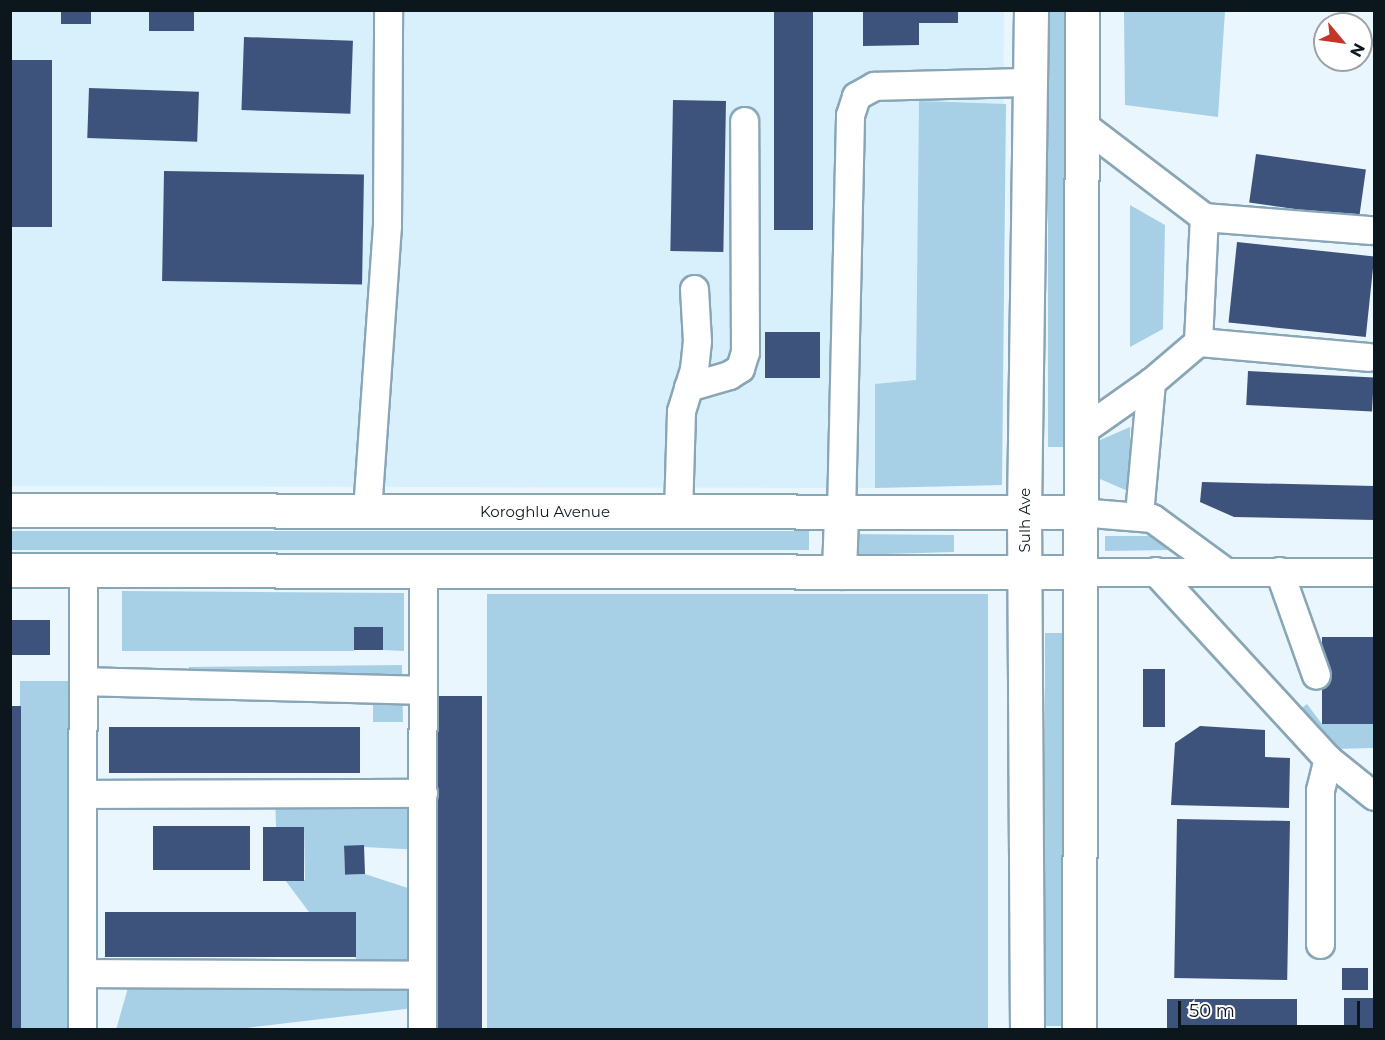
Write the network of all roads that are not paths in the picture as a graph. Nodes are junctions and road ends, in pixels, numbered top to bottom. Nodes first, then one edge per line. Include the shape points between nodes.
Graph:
1 (388, 10) edge
2 (1031, 10) edge
3 (1082, 10) edge
4 (1031, 82) junction
5 (744, 121) dead end
6 (1082, 124) junction
7 (1204, 217) junction
8 (1370, 230) dead end
9 (694, 289) dead end
10 (1198, 342) junction
11 (1368, 357) dead end
12 (1151, 382) junction
13 (688, 387) junction
14 (1080, 432) junction
15 (10, 510) edge
16 (367, 511) junction
17 (1024, 512) junction
18 (1079, 512) junction
19 (678, 513) junction
20 (841, 514) junction
21 (1139, 514) junction
22 (10, 570) edge
23 (83, 570) junction
24 (1223, 570) junction
25 (1155, 571) junction
26 (1279, 571) junction
27 (423, 572) junction
28 (839, 572) junction
29 (1024, 572) junction
30 (1079, 572) junction
31 (1374, 572) edge
32 (1316, 675) dead end
33 (83, 681) junction
34 (423, 690) junction
35 (1328, 759) junction
36 (423, 793) junction
37 (83, 794) junction
38 (1374, 796) edge
39 (1320, 944) dead end
40 (82, 973) junction
41 (422, 975) junction
42 (82, 1029) edge
43 (422, 1029) edge
44 (1027, 1029) edge
45 (1079, 1029) edge

1 - 16 street via 387,226
2 - 4 main road, Sulh Ave
3 - 6 main road
4 - 17 main road, Sulh Ave
4 - 20 street via 873,86 856,96 850,115
5 - 13 street via 745,352 740,368 729,375
6 - 7 street
6 - 14 main road
7 - 8 street
7 - 10 street
9 - 13 street via 697,341
10 - 11 street
10 - 12 street
12 - 14 street
12 - 21 street
13 - 19 street via 681,411
14 - 18 main road
15 - 16 main road, Koroghlu Avenue
16 - 19 main road, Koroghlu Avenue
17 - 18 main road, Koroghlu Avenue
17 - 20 main road, Koroghlu Avenue
17 - 29 main road, Sulh Ave
18 - 21 street
18 - 30 main road
19 - 20 main road, Koroghlu Avenue
20 - 28 main road
21 - 24 street via 1164,524
22 - 23 main road
23 - 27 main road
23 - 33 street
24 - 25 street
24 - 26 street
25 - 30 street
25 - 35 street
26 - 31 street
26 - 32 street
27 - 28 main road
27 - 34 street
28 - 29 main road
29 - 30 main road
29 - 44 main road, Sulh Ave
30 - 45 main road
33 - 34 street
33 - 37 street
34 - 36 street
35 - 38 street
35 - 39 street via 1320,790
36 - 37 street
36 - 41 street
37 - 40 street
40 - 41 street
40 - 42 street
41 - 43 street

